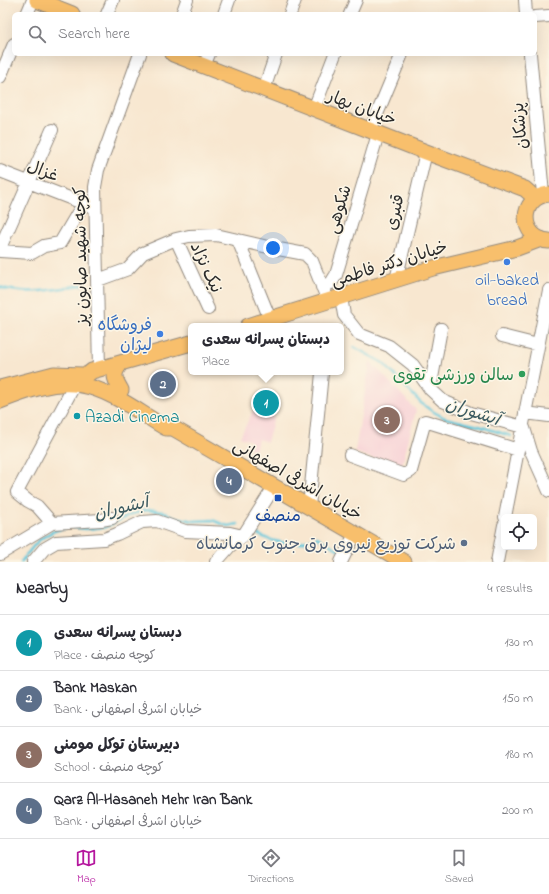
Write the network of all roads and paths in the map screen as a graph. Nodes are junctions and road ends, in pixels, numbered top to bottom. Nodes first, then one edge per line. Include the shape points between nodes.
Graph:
1 (33, 0) edge
2 (113, 0) edge
3 (187, 0) edge
4 (229, 0) edge
5 (295, 0) edge
6 (356, 0) edge
7 (525, 0) edge
8 (45, 1) edge
9 (28, 12) edge
10 (68, 12) edge
11 (108, 12) edge
12 (183, 12) edge
13 (225, 12) edge
14 (291, 12) edge
15 (351, 12) edge
16 (526, 12) edge
17 (549, 16) edge
18 (537, 17) edge
19 (12, 49) edge
20 (139, 56) edge
21 (185, 56) edge
22 (275, 56) edge
23 (334, 56) edge
24 (401, 56) edge
25 (530, 56) edge
26 (206, 60) edge
27 (0, 77) edge
28 (264, 89) junction
29 (314, 109) junction
30 (52, 130) dead end
31 (374, 132) junction
32 (426, 152) junction
33 (0, 171) edge
34 (29, 182) junction
35 (543, 195) edge
36 (83, 204) junction
37 (96, 209) junction
38 (176, 239) junction
39 (238, 240) junction
40 (545, 240) edge
41 (0, 248) edge
42 (0, 251) edge
43 (98, 280) junction
44 (396, 280) junction
45 (322, 287) junction
46 (549, 290) edge
47 (334, 299) junction
48 (208, 309) dead end
49 (270, 319) junction
50 (257, 323) edge
51 (441, 329) dead end
52 (502, 336) dead end
53 (188, 344) edge
54 (538, 345) junction
55 (121, 363) junction
56 (322, 375) edge
57 (87, 376) junction
58 (0, 388) edge
59 (430, 389) junction
60 (121, 390) junction
61 (0, 401) edge
62 (526, 413) junction
63 (549, 416) edge
64 (523, 427) junction
65 (173, 428) junction
66 (518, 450) junction
67 (350, 455) dead end
68 (274, 487) junction
69 (549, 491) edge
70 (309, 507) junction
71 (506, 514) edge
72 (112, 518) dead end
73 (52, 523) junction
74 (355, 534) junction
75 (243, 536) junction
76 (501, 541) edge
77 (0, 554) edge
78 (33, 562) edge
79 (216, 562) edge
80 (341, 562) edge
81 (404, 562) edge
82 (497, 562) edge

1 - 9 street
2 - 11 street
3 - 12 street
4 - 13 street
5 - 14 street
6 - 15 street
7 - 16 street
8 - 10 main road
17 - 18 street
19 - 27 street
20 - 37 street, کوچه شهید صابون پز via 98,170 95,187
21 - 26 main road, خیابان بهار
22 - 28 street
23 - 29 street
24 - 31 street, شکوهی
25 - 35 street, پزشکان
26 - 28 main road, خیابان بهار
28 - 29 main road, خیابان بهار
29 - 31 main road, خیابان بهار
30 - 34 street
31 - 32 main road, خیابان بهار
31 - 45 street, شکوهی via 336,275 331,284
32 - 35 main road, خیابان بهار
32 - 44 street, قنبری
33 - 34 street, غزال
34 - 36 street, غزال
34 - 41 street
35 - 40 main road via 532,202 527,210 526,221 534,235
36 - 37 street, غزال
36 - 42 street via 60,243 44,246 32,253
37 - 43 street, کوچه شهید صابون پز
38 - 39 street via 216,235
38 - 43 street via 143,253 128,269
38 - 48 street, نیک نژاد
39 - 45 street via 305,254 312,261
39 - 49 street
40 - 44 main road, خیابان دکتر فاطمی via 459,261
43 - 57 street, کوچه شهید صابون پز
44 - 47 main road, خیابان دکتر فاطمی
45 - 47 street
46 - 54 street
47 - 49 main road, خیابان دکتر فاطمی
47 - 59 street via 359,334 388,346 413,365
49 - 50 main road, خیابان دکتر فاطمی
51 - 59 street
52 - 54 street
53 - 55 main road
54 - 62 street
55 - 57 main road
55 - 60 main road via 115,375
56 - 70 street
57 - 58 main road, خیابان اشرفی اصفهانی via 54,374
57 - 60 main road, خیابان اشرفی اصفهانی
57 - 61 main road, خیابان اشرفی اصفهانی
57 - 65 main road, خیابان اشرفی اصفهانی via 87,386 105,392 166,428
57 - 73 street via 17,492 37,506
59 - 64 street via 443,401 471,413
60 - 65 main road, خیابان اشرفی اصفهانی via 169,419
62 - 63 street
62 - 64 street
64 - 66 street
64 - 69 street
65 - 68 main road, خیابان اشرفی اصفهانی
66 - 67 street via 425,421 411,471 404,475
66 - 71 street
68 - 70 main road, خیابان اشرفی اصفهانی
68 - 75 street
70 - 74 main road, خیابان اشرفی اصفهانی
72 - 73 street
73 - 77 street
74 - 80 street
74 - 81 main road, خیابان اشرفی اصفهانی
75 - 78 street via 185,531 157,521 142,522 104,539 56,542 44,549
75 - 79 street
76 - 82 street

